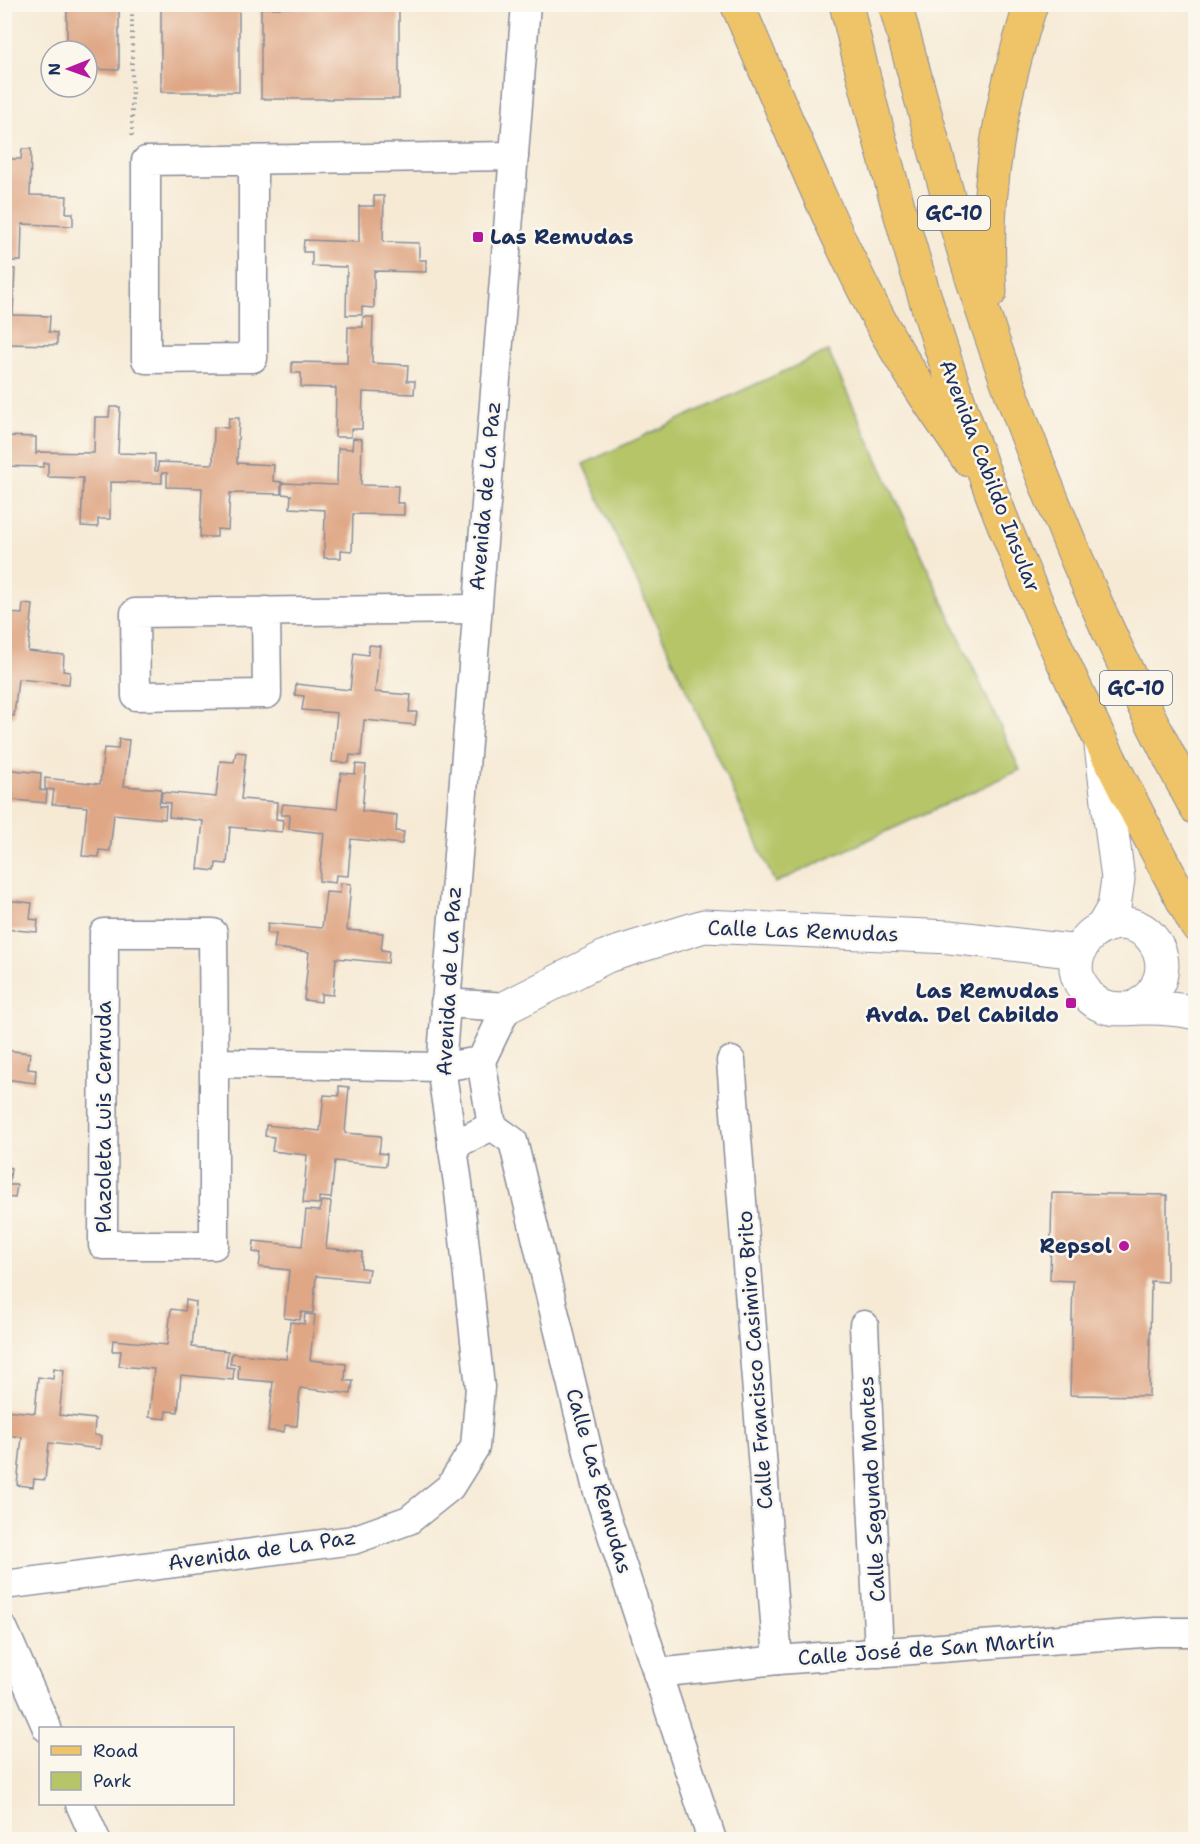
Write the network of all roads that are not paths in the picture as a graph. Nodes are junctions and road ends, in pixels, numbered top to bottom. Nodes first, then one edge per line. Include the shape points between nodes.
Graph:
1 (526, 4) edge
2 (737, 4) edge
3 (846, 4) edge
4 (895, 4) edge
5 (1031, 4) edge
6 (514, 156) junction
7 (253, 161) junction
8 (1021, 418) junction
9 (993, 496) junction
10 (476, 609) junction
11 (266, 611) junction
12 (1101, 743) junction
13 (1196, 808) edge
14 (1196, 925) edge
15 (1103, 926) junction
16 (1079, 952) junction
17 (446, 1003) junction
18 (507, 1007) junction
19 (1134, 1008) junction
20 (1196, 1013) edge
21 (481, 1061) junction
22 (731, 1061) dead end
23 (214, 1063) junction
24 (441, 1067) junction
25 (492, 1126) junction
26 (452, 1146) junction
27 (864, 1325) dead end
28 (4, 1585) edge
29 (4, 1630) edge
30 (1196, 1632) edge
31 (879, 1653) junction
32 (778, 1660) junction
33 (657, 1673) junction
34 (47, 1727) edge
35 (81, 1805) edge
36 (96, 1839) edge
37 (712, 1839) edge

1 - 6 street, Avenida de La Paz
2 - 9 main road via 880,322 929,404
3 - 9 main road, Avenida Cabildo Insular / GC-10 via 881,150 931,315
4 - 8 main road, GC-10 via 982,308
5 - 8 main road via 1001,110 987,252 991,304
6 - 7 street
6 - 10 street, Avenida de La Paz
7 - 7 street via 146,161 146,358 253,358
8 - 13 main road, GC-10 via 1080,565
9 - 12 main road, Avenida Cabildo Insular / GC-10
10 - 11 street
10 - 17 street, Avenida de La Paz
11 - 11 street via 135,613 136,696 267,694
12 - 14 main road, Avenida Cabildo Insular / GC-10
12 - 15 street via 1118,879 1114,908
15 - 16 street via 1088,937
15 - 19 street via 1133,925 1147,932 1157,944 1162,974 1157,988
16 - 18 street, Calle Las Remudas via 950,937 704,926 607,956
16 - 19 street via 1076,970 1081,987 1092,1000 1112,1010
17 - 18 street
17 - 24 street, Avenida de La Paz
18 - 21 street
19 - 20 street via 1175,1008
21 - 24 street
21 - 25 street
22 - 32 street, Calle Francisco Casimiro Brito
23 - 23 street, Plazoleta Luis Cernuda via 213,933 104,933 103,1245 214,1245
23 - 24 street
24 - 26 street, Avenida de La Paz
25 - 26 street
25 - 33 street, Calle Las Remudas via 513,1141 597,1489
26 - 28 street, Avenida de La Paz via 480,1387 475,1447 450,1487 409,1520 353,1540
27 - 31 street, Calle Segundo Montes
29 - 34 street
30 - 31 street, Calle José de San Martín
31 - 32 street, Calle José de San Martín
32 - 33 street, Calle José de San Martín
33 - 37 street, Calle Las Remudas
35 - 36 street

